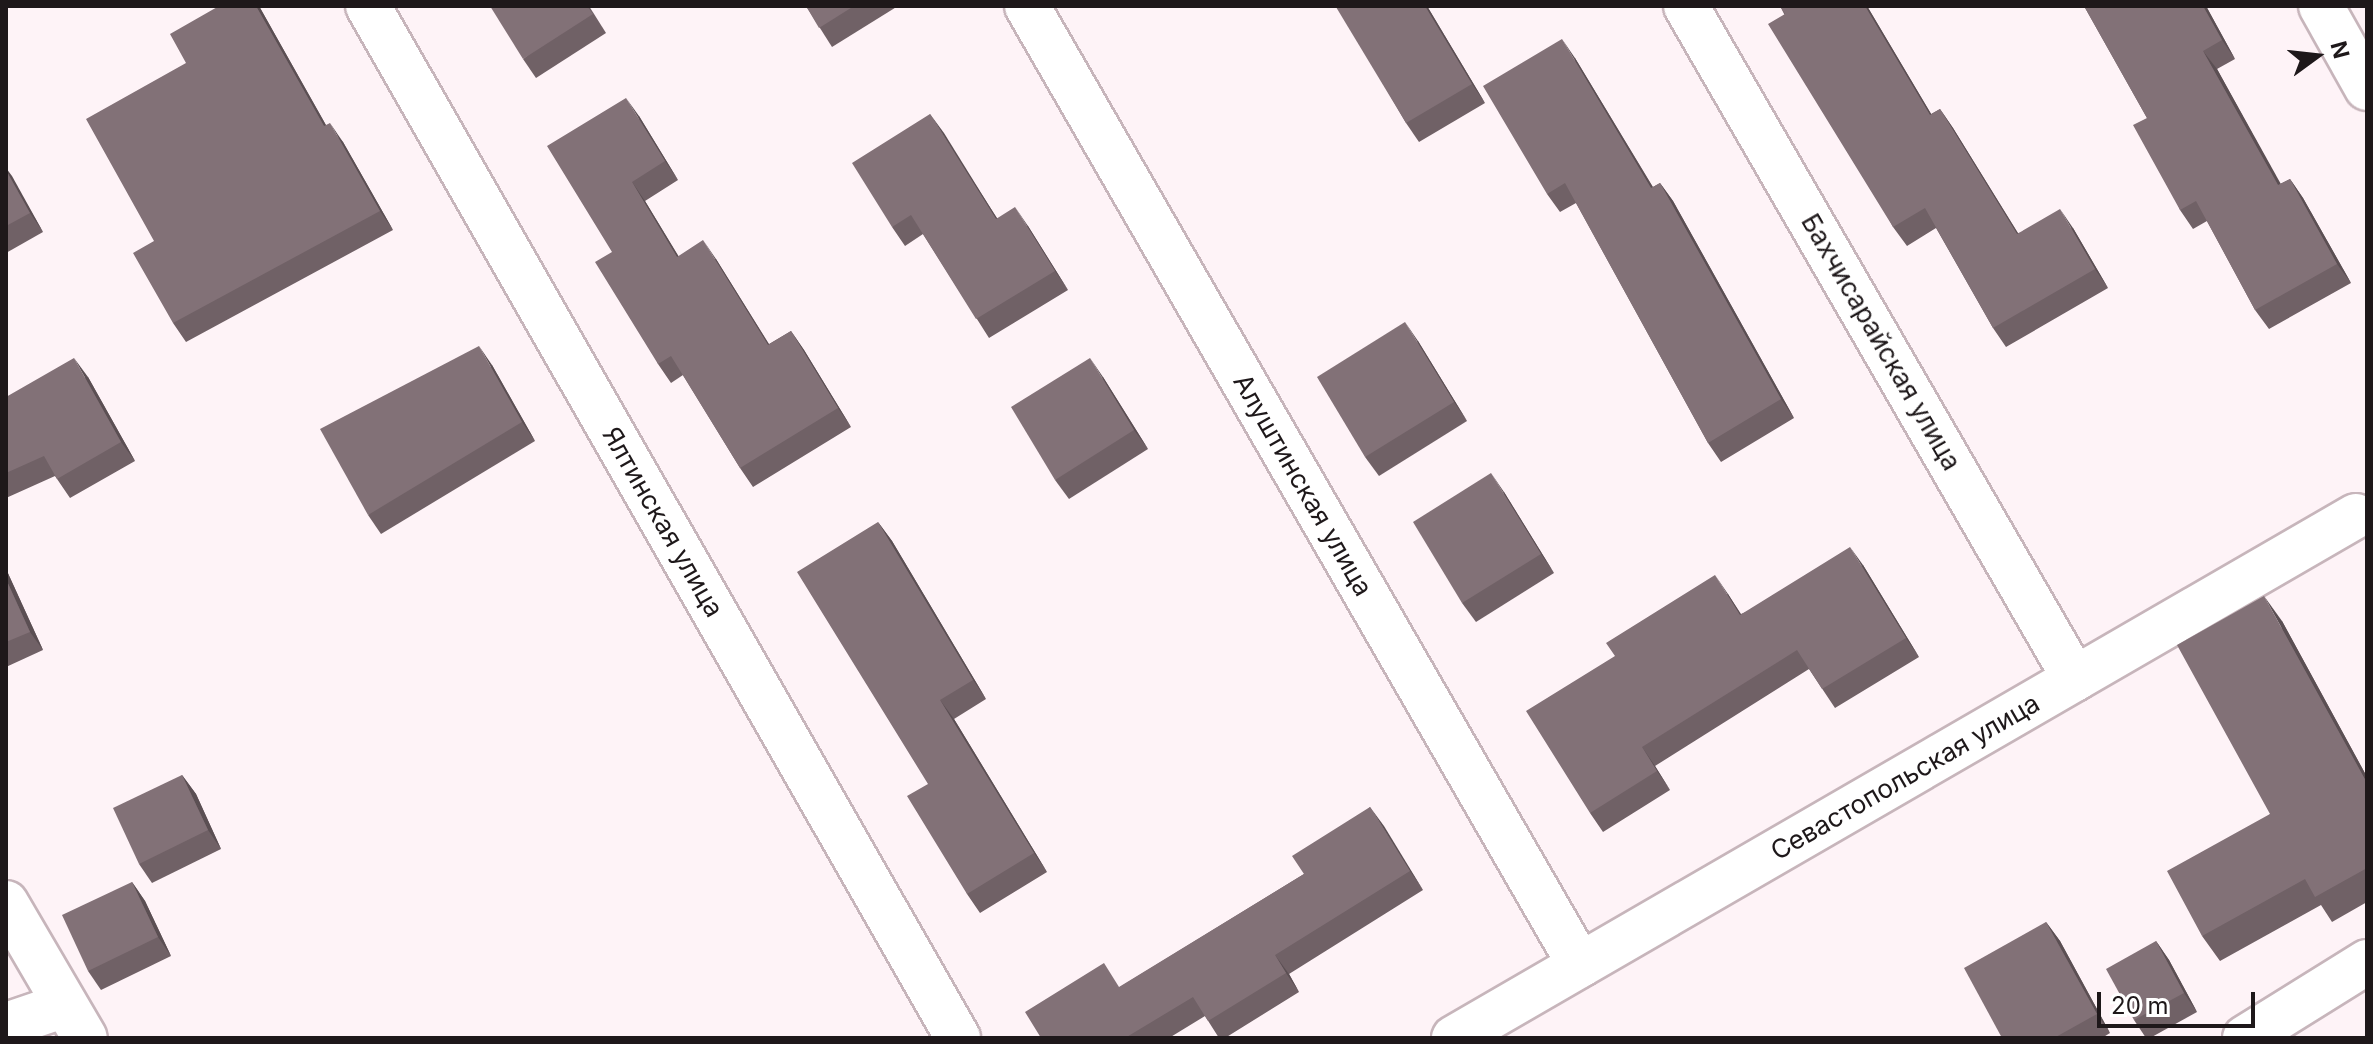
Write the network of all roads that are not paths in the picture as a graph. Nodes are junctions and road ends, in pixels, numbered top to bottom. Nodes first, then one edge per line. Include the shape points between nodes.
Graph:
1 (368, 6) edge
2 (1027, 6) edge
3 (1686, 6) edge
4 (2321, 6) edge
5 (2367, 88) edge
6 (2363, 521) edge
7 (2075, 679) junction
8 (6, 903) edge
9 (2367, 962) edge
10 (1580, 965) junction
11 (75, 1021) edge
12 (6, 1025) edge
13 (958, 1038) edge
14 (1454, 1038) edge
15 (2245, 1038) edge

1 - 13 street, Ялтинская улица
2 - 10 street, Алуштинская улица
3 - 7 street, Бахчисарайская улица
4 - 5 street
6 - 7 street, Севастопольская улица
7 - 10 street, Севастопольская улица
8 - 11 street
9 - 15 street
10 - 14 street, Севастопольская улица
11 - 12 street

